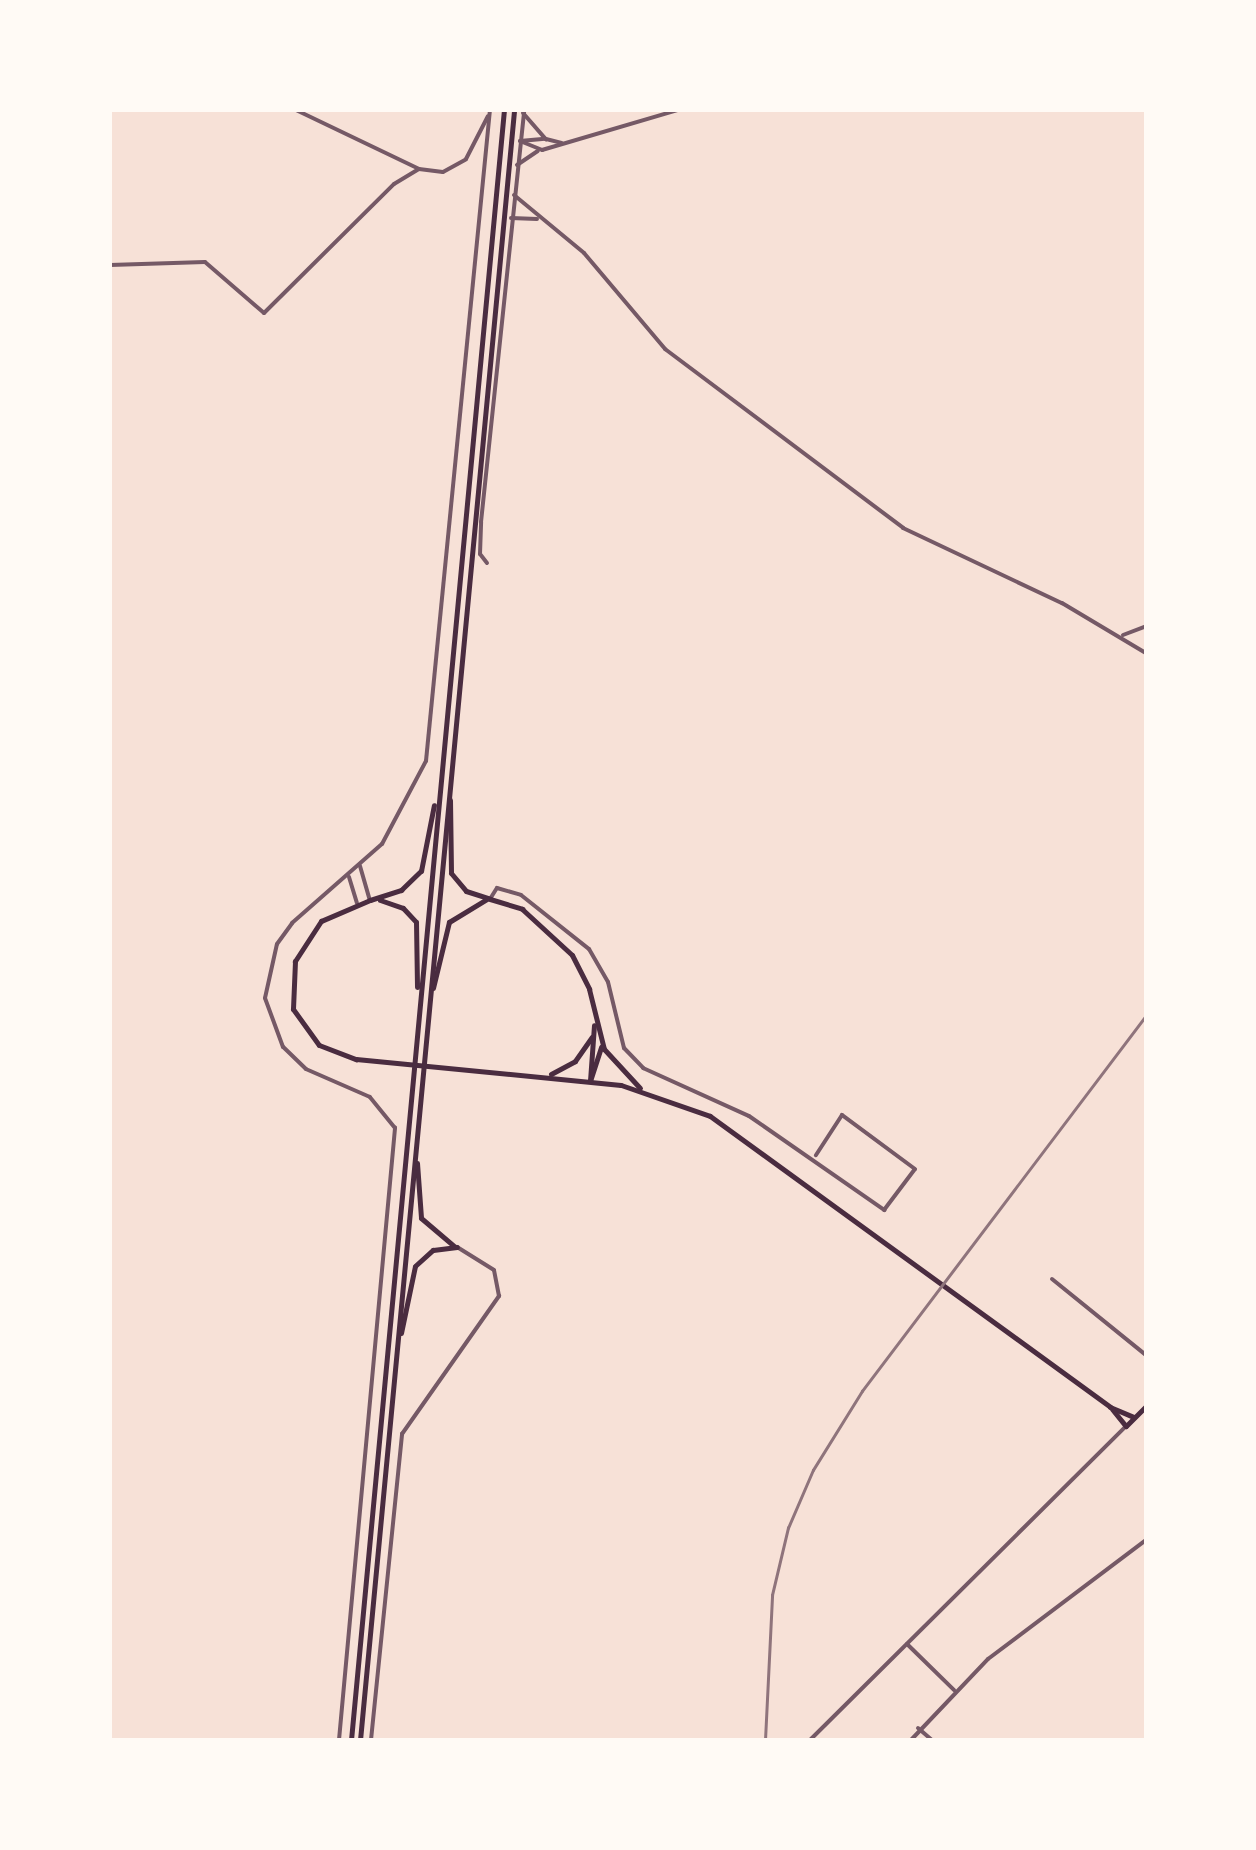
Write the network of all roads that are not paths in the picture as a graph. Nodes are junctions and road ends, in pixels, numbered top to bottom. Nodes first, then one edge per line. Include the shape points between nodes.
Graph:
1 (296, 110) edge
2 (490, 110) edge
3 (504, 110) edge
4 (514, 110) edge
5 (678, 110) edge
6 (524, 112) edge
7 (546, 139) junction
8 (520, 140) junction
9 (562, 143) junction
10 (542, 150) junction
11 (517, 165) junction
12 (419, 169) junction
13 (514, 194) junction
14 (512, 218) junction
15 (537, 218) junction
16 (110, 265) edge
17 (487, 563) dead end
18 (1146, 626) edge
19 (1121, 636) junction
20 (1146, 653) edge
21 (442, 748) junction
22 (452, 749) junction
23 (360, 866) junction
24 (348, 876) junction
25 (490, 898) junction
26 (374, 899) junction
27 (357, 903) junction
28 (595, 1022) junction
29 (592, 1037) junction
30 (416, 1040) junction
31 (425, 1040) junction
32 (600, 1042) junction
33 (546, 1076) junction
34 (590, 1080) junction
35 (644, 1090) junction
36 (417, 1129) junction
37 (816, 1155) dead end
38 (457, 1247) junction
39 (1052, 1280) dead end
40 (1146, 1355) edge
41 (394, 1381) junction
42 (1110, 1406) junction
43 (1146, 1406) edge
44 (1134, 1417) junction
45 (1126, 1426) junction
46 (1146, 1540) edge
47 (907, 1644) junction
48 (954, 1690) junction
49 (918, 1728) junction
50 (340, 1740) edge
51 (351, 1740) edge
52 (360, 1740) edge
53 (371, 1740) edge
54 (810, 1740) edge
55 (911, 1740) edge
56 (932, 1740) edge

1 - 12 street
2 - 12 street via 466,159 443,172
2 - 23 street via 433,731 405,810
3 - 21 main road
4 - 22 main road
5 - 9 street
6 - 7 street
6 - 8 street
7 - 8 street
7 - 9 street
8 - 10 street
8 - 11 street
9 - 10 street
10 - 11 street
11 - 13 street
12 - 16 street via 394,184 264,313 205,262
13 - 14 street
13 - 15 street
14 - 15 street
14 - 17 street via 480,545
15 - 19 street via 584,253 665,349 903,528
18 - 19 street
19 - 20 street
21 - 26 main road via 423,868 404,888
21 - 30 main road
22 - 25 main road via 449,867 466,891
22 - 31 main road
23 - 24 street
23 - 26 street
24 - 27 street
24 - 50 street via 277,944 265,998 283,1047 306,1068 370,1097 395,1128
25 - 28 main road via 518,906 570,953 587,982
25 - 31 main road via 461,910 444,930
25 - 37 street via 496,888 521,895 589,949 608,982 624,1048 643,1068 749,1116 884,1210 915,1169 842,1114
26 - 27 main road
26 - 30 main road via 404,908 417,926
27 - 33 main road via 310,932 294,960 290,995 300,1024 319,1046 378,1060
28 - 29 main road
28 - 32 main road
29 - 33 main road via 575,1062
29 - 34 main road
30 - 51 main road
31 - 36 main road
32 - 34 main road via 600,1062
32 - 35 main road via 618,1070
33 - 34 main road
34 - 35 main road
35 - 42 main road via 710,1116
36 - 38 main road via 420,1216
36 - 41 main road
38 - 41 main road via 431,1251 412,1272
38 - 53 street via 494,1270 499,1296 402,1434
39 - 40 street
41 - 52 main road
42 - 44 main road
42 - 45 main road
43 - 44 main road
44 - 45 main road
45 - 47 street
46 - 48 street
47 - 48 street
47 - 54 street
48 - 49 street
49 - 55 street
49 - 56 street

